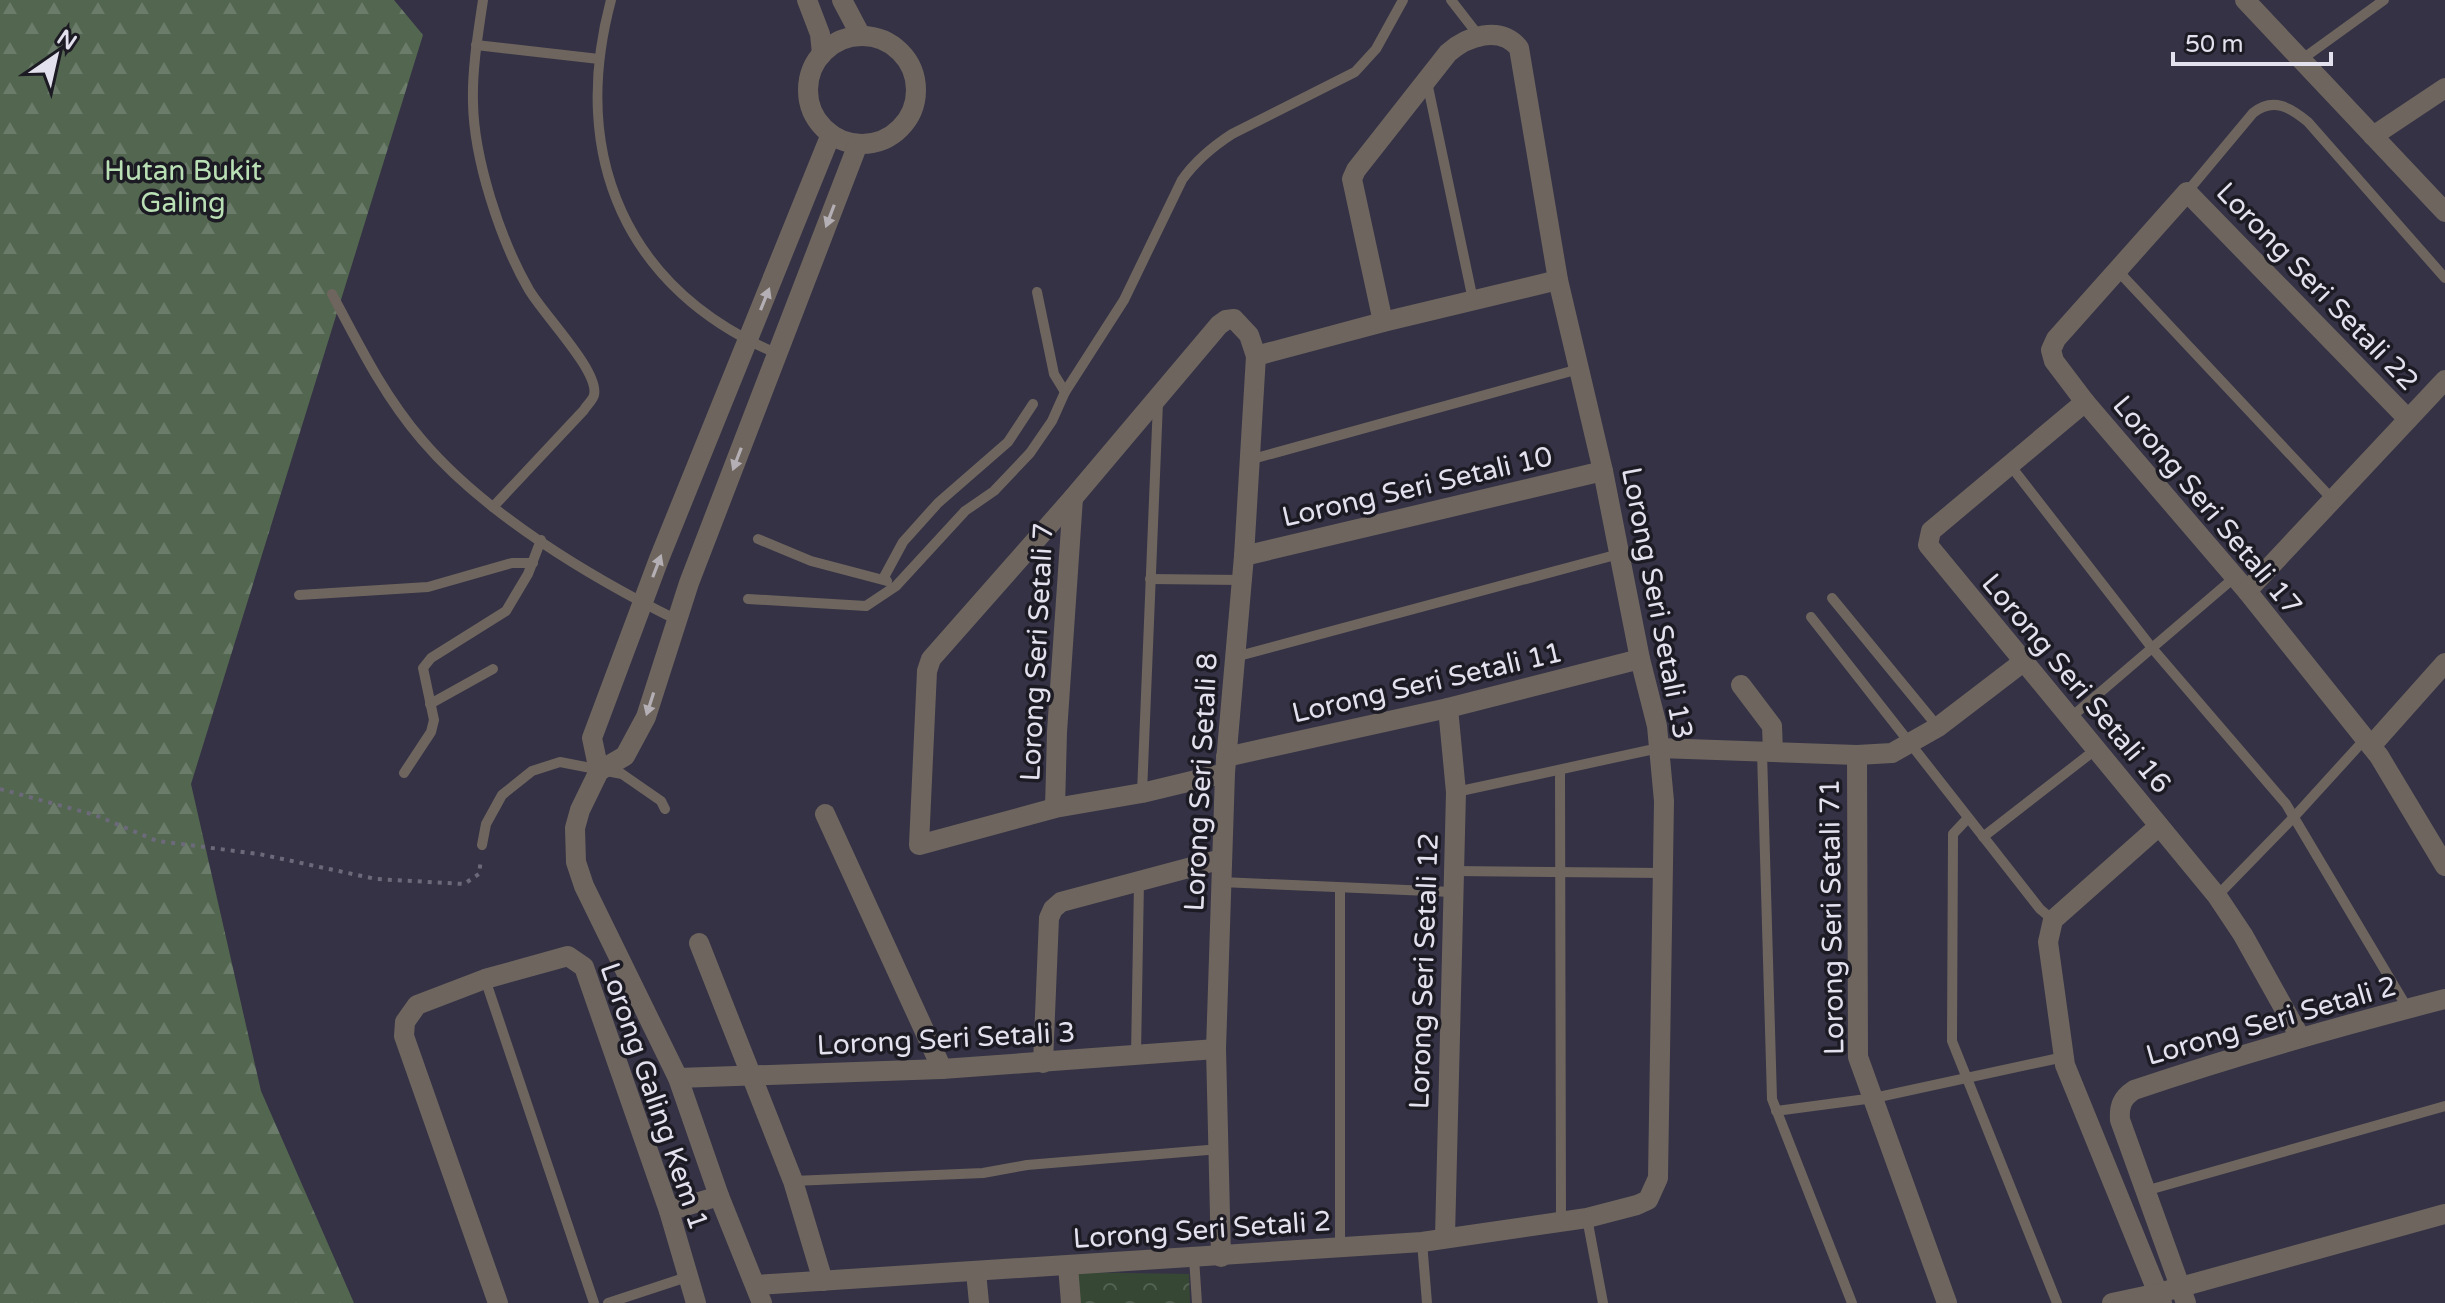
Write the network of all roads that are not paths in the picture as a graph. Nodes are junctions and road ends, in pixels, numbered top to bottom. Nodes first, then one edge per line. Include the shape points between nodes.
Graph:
1 (483, 0) edge
2 (611, 0) edge
3 (807, 0) edge
4 (842, 0) edge
5 (1403, 0) edge
6 (1451, 0) edge
7 (2245, 0) edge
8 (2376, 2) edge
9 (861, 36) junction
10 (1489, 36) junction
11 (476, 45) junction
12 (822, 54) junction
13 (599, 59) junction
14 (2301, 60) junction
15 (1426, 80) junction
16 (2445, 88) edge
17 (831, 134) junction
18 (2373, 136) junction
19 (858, 144) junction
20 (2187, 192) junction
21 (2445, 212) edge
22 (2118, 271) junction
23 (2445, 278) edge
24 (1558, 280) junction
25 (1037, 292) dead end
26 (332, 294) dead end
27 (1473, 300) junction
28 (1383, 322) junction
29 (748, 341) junction
30 (778, 354) junction
31 (1256, 356) junction
32 (1579, 369) junction
33 (2445, 380) edge
34 (1065, 392) junction
35 (1159, 396) junction
36 (2085, 402) junction
37 (1033, 404) dead end
38 (2408, 419) junction
39 (1249, 460) junction
40 (2010, 465) junction
41 (1603, 471) junction
42 (1073, 498) junction
43 (2332, 499) junction
44 (493, 507) junction
45 (758, 539) dead end
46 (541, 540) junction
47 (1619, 554) junction
48 (1244, 556) junction
49 (533, 563) junction
50 (883, 579) junction
51 (1150, 579) junction
52 (1242, 580) junction
53 (2241, 584) junction
54 (896, 586) junction
55 (299, 595) dead end
56 (1832, 598) dead end
57 (748, 599) dead end
58 (643, 603) junction
59 (1811, 617) dead end
60 (677, 620) junction
61 (2152, 648) junction
62 (1235, 657) junction
63 (1640, 659) junction
64 (2023, 662) junction
65 (2445, 663) edge
66 (493, 669) dead end
67 (1741, 685) dead end
68 (430, 704) junction
69 (1448, 708) junction
70 (2069, 719) junction
71 (1938, 727) junction
72 (2368, 742) junction
73 (1911, 745) junction
74 (1659, 748) junction
75 (2095, 750) junction
76 (1768, 752) junction
77 (1857, 755) junction
78 (1225, 765) junction
79 (1560, 770) junction
80 (599, 771) junction
81 (404, 773) dead end
82 (1456, 792) junction
83 (1142, 793) junction
84 (1055, 808) junction
85 (665, 809) dead end
86 (825, 814) dead end
87 (2294, 817) junction
88 (1968, 818) junction
89 (2159, 826) junction
90 (1983, 837) junction
91 (482, 845) road end
92 (1222, 859) junction
93 (2445, 866) edge
94 (1454, 871) junction
95 (1561, 872) junction
96 (1663, 873) junction
97 (1139, 881) junction
98 (1221, 882) junction
99 (1340, 888) junction
100 (1452, 892) junction
101 (2217, 896) junction
102 (2053, 920) junction
103 (699, 943) dead end
104 (485, 979) junction
105 (2445, 999) edge
106 (2408, 1009) junction
107 (2300, 1037) junction
108 (1216, 1049) junction
109 (1136, 1055) junction
110 (2064, 1057) junction
111 (1043, 1063) junction
112 (942, 1069) junction
113 (752, 1076) junction
114 (678, 1078) junction
115 (1966, 1078) junction
116 (1874, 1098) junction
117 (2445, 1106) edge
118 (1776, 1111) junction
119 (1220, 1149) junction
120 (793, 1181) junction
121 (2145, 1191) junction
122 (719, 1196) junction
123 (1648, 1200) joint
124 (669, 1211) junction
125 (2445, 1214) edge
126 (1587, 1218) junction
127 (1561, 1222) junction
128 (1445, 1237) junction
129 (1422, 1242) junction
130 (1340, 1248) junction
131 (1221, 1257) junction
132 (1194, 1258) junction
133 (1068, 1266) junction
134 (976, 1272) junction
135 (687, 1277) junction
136 (823, 1281) junction
137 (759, 1294) edge
138 (2182, 1295) edge
139 (2160, 1298) edge
140 (498, 1303) edge
141 (594, 1303) edge
142 (608, 1303) edge
143 (696, 1303) edge
144 (979, 1303) edge
145 (1071, 1303) edge
146 (1197, 1303) edge
147 (1427, 1303) edge
148 (1603, 1303) edge
149 (1852, 1303) edge
150 (1947, 1303) edge
151 (2057, 1303) edge
152 (2112, 1303) edge

1 - 11 lane
2 - 13 lane
3 - 12 street
4 - 9 street
5 - 34 lane via 1376,49 1355,72 1232,134 1192,166 1124,300
6 - 10 lane
7 - 14 street
8 - 14 lane
9 - 12 street via 847,38
9 - 19 street via 879,39 906,59 916,92 904,124 875,142
10 - 15 street via 1458,44
10 - 24 street, Lorong Seri Setali 13 via 1519,48
11 - 13 lane
11 - 44 lane via 473,104 484,179 528,289 586,367 594,395
12 - 17 street via 812,69 810,105
13 - 29 lane via 597,121 626,224 665,279 710,318
14 - 18 street
15 - 27 lane
15 - 28 street via 1352,179
16 - 18 street
17 - 19 street
29 -> 17 street
18 - 21 street
19 -> 30 street
20 - 22 street, Lorong Seri Setali 17
20 - 23 lane via 2253,113 2262,106 2284,106 2308,122
20 - 38 street, Lorong Seri Setali 22
22 - 36 street, Lorong Seri Setali 17 via 2051,350
22 - 43 lane
24 - 27 street
24 - 32 street, Lorong Seri Setali 13
25 - 34 lane via 1054,374
26 - 44 lane via 397,408 446,465
27 - 28 street
28 - 31 street
29 - 30 lane
58 -> 29 street
30 -> 60 street
31 - 35 street via 1249,335 1234,319 1226,320
31 - 39 street, Lorong Seri Setali 8
32 - 39 lane
32 - 41 street, Lorong Seri Setali 13
33 - 38 street
34 - 54 lane via 1030,453 994,491 965,511
35 - 42 street
35 - 51 lane
36 - 40 street, Lorong Seri Setali 16
36 - 53 street, Lorong Seri Setali 17
37 - 50 lane via 1008,442 938,503 903,542
38 - 43 street
39 - 48 street, Lorong Seri Setali 8
40 - 61 lane
40 - 64 street, Lorong Seri Setali 16 via 1927,539
41 - 47 street, Lorong Seri Setali 13
41 - 48 street, Lorong Seri Setali 10
42 - 84 street, Lorong Seri Setali 7
42 - 84 street, Lorong Seri Setali 11 via 931,659 919,845
43 - 53 street
44 - 46 lane
45 - 50 lane via 811,561
46 - 49 lane
46 - 58 lane
47 - 62 lane
47 - 63 street, Lorong Seri Setali 13
48 - 52 street, Lorong Seri Setali 8
49 - 55 lane via 512,563 428,587
49 - 68 lane via 506,611 423,668
50 - 54 lane
51 - 52 lane
51 - 83 lane
52 - 62 street, Lorong Seri Setali 8
53 - 61 lane
53 - 72 street, Lorong Seri Setali 17
54 - 57 lane via 866,606
56 - 71 lane
58 - 60 lane
58 - 80 street via 592,738
59 - 73 lane
60 -> 80 street via 646,717 625,756
61 - 70 lane
61 - 87 lane
62 - 78 street, Lorong Seri Setali 8
63 - 69 street, Lorong Seri Setali 11
63 - 74 street, Lorong Seri Setali 13
64 - 70 street, Lorong Seri Setali 16
64 - 71 street
65 - 72 street
66 - 68 lane
67 - 76 street via 1772,726
68 - 81 lane via 431,732
69 - 78 street, Lorong Seri Setali 11
69 - 82 street, Lorong Seri Setali 12
70 - 75 street, Lorong Seri Setali 16
71 - 73 street
72 - 87 lane
72 - 93 street, Lorong Seri Setali 17
73 - 77 street via 1892,753
73 - 88 lane
74 - 76 street
74 - 79 lane
74 - 96 street, Lorong Seri Setali 13
75 - 89 street, Lorong Seri Setali 16
75 - 90 lane
76 - 77 street
76 - 118 lane
77 - 116 street, Lorong Seri Setali 71 via 1858,1057
78 - 83 street, Lorong Seri Setali 11
78 - 92 street, Lorong Seri Setali 8
79 - 82 lane
79 - 95 lane
80 - 85 lane via 622,774
80 - 91 lane via 560,762 532,771 502,795 486,824
80 - 114 street via 575,828 576,862
82 - 94 street, Lorong Seri Setali 12
83 - 84 street, Lorong Seri Setali 11
86 - 112 street
87 - 101 lane
87 - 106 lane
88 - 90 lane
88 - 115 lane via 1953,834 1952,1041
89 - 101 street, Lorong Seri Setali 16
89 - 102 street
90 - 102 lane
92 - 97 street
92 - 98 street, Lorong Seri Setali 8
94 - 95 lane
94 - 100 street, Lorong Seri Setali 12
95 - 96 lane
95 - 127 lane
96 - 123 street, Lorong Seri Setali 13 via 1658,1178
97 - 109 lane
97 - 111 street via 1061,902 1053,909
98 - 99 lane
98 - 108 street, Lorong Seri Setali 8
99 - 100 lane
99 - 130 lane
100 - 128 street, Lorong Seri Setali 12
101 - 107 street, Lorong Seri Setali 16
102 - 110 street via 2048,942
103 - 113 street
104 - 124 street, Lorong Galing Kem 1 via 568,956 584,967
104 - 140 street, Lorong Galing Kem 1 via 417,1005 405,1022 404,1036
104 - 141 lane
105 - 106 street, Lorong Seri Setali 2
106 - 107 street, Lorong Seri Setali 2
107 - 121 street, Lorong Seri Setali 2 via 2126,1095 2119,1107 2120,1120
108 - 109 street, Lorong Seri Setali 3
108 - 119 street, Lorong Seri Setali 8
109 - 111 street, Lorong Seri Setali 3
110 - 115 lane
110 - 139 street
111 - 112 street, Lorong Seri Setali 3
112 - 113 street, Lorong Seri Setali 3
113 - 114 street, Lorong Seri Setali 3
113 - 120 street
114 - 122 street
115 - 116 lane
115 - 151 lane
116 - 118 lane
116 - 150 street, Lorong Seri Setali 71
117 - 121 lane
118 - 149 lane
119 - 120 lane via 983,1173
119 - 131 street, Lorong Seri Setali 8
120 - 136 street
121 - 138 street, Lorong Seri Setali 2
122 - 124 street
122 - 137 street
123 - 126 street, Lorong Seri Setali 2
124 - 135 street, Lorong Galing Kem 1
125 - 138 street
126 - 127 street, Lorong Seri Setali 2
126 - 148 lane
127 - 128 street, Lorong Seri Setali 2
128 - 129 street, Lorong Seri Setali 2
129 - 130 street, Lorong Seri Setali 2
129 - 147 lane
130 - 131 street, Lorong Seri Setali 2
131 - 132 street, Lorong Seri Setali 2
132 - 133 street, Lorong Seri Setali 2
132 - 146 lane
133 - 134 street, Lorong Seri Setali 2
133 - 145 street
134 - 136 street, Lorong Seri Setali 2
134 - 144 street
135 - 142 lane
135 - 143 street, Lorong Galing Kem 1
136 - 137 street, Lorong Seri Setali 2
138 - 139 street
139 - 152 street

